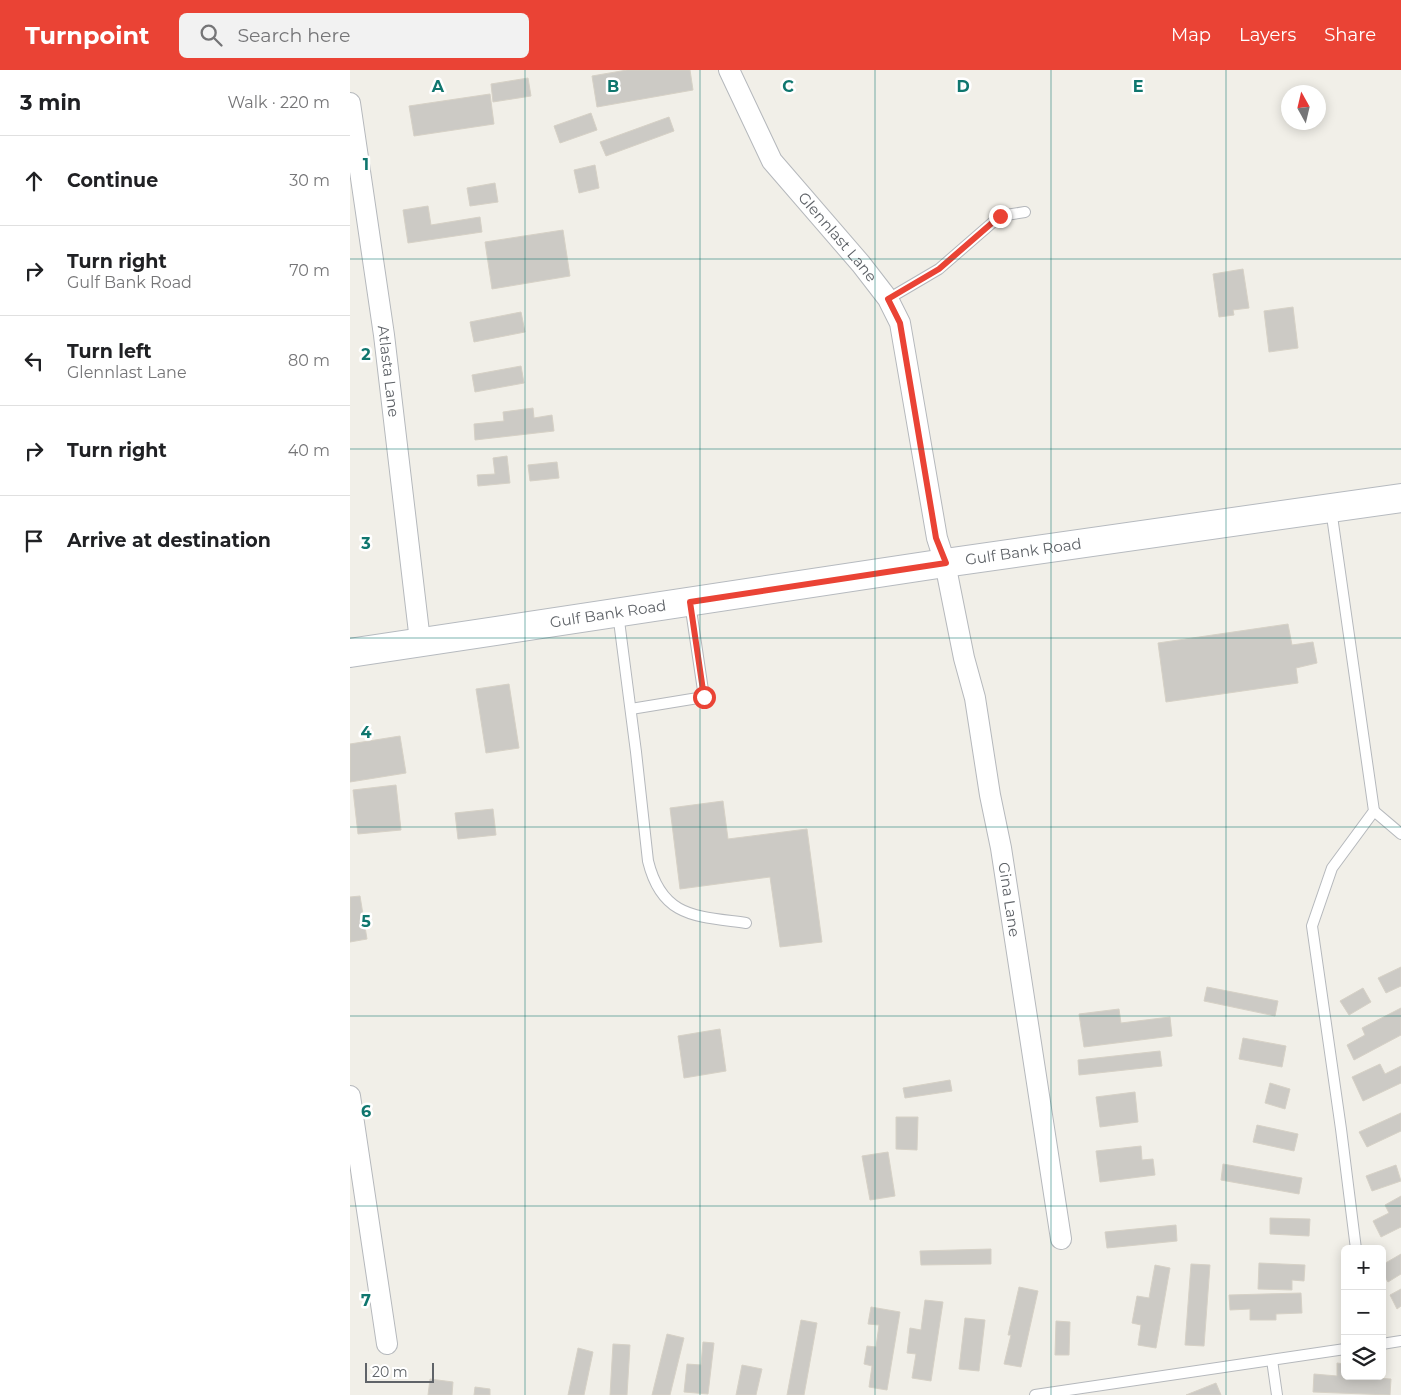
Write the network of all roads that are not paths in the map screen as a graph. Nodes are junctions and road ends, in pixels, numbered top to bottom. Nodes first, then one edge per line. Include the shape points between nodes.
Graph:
1 (729, 70) edge
2 (350, 103) edge
3 (1025, 212) dead end
4 (888, 299) junction
5 (1401, 498) edge
6 (1331, 508) junction
7 (946, 563) junction
8 (690, 602) junction
9 (618, 612) junction
10 (420, 641) junction
11 (350, 653) edge
12 (631, 709) junction
13 (1374, 811) junction
14 (1401, 834) edge
15 (746, 923) dead end
16 (350, 1096) edge
17 (1061, 1239) dead end
18 (1356, 1245) edge
19 (1401, 1341) edge
20 (1386, 1343) edge
21 (387, 1344) dead end
22 (1341, 1350) edge
23 (1272, 1360) junction
24 (1035, 1395) edge
25 (1277, 1395) edge

1 - 4 street, Glennlast Lane via 772,161
2 - 10 street, Atlasta Lane via 384,335
3 - 4 lane via 1000,216 939,269
4 - 7 street, Glennlast Lane via 900,323 936,538
5 - 6 main road, Gulf Bank Road
6 - 7 main road, Gulf Bank Road
6 - 13 lane
7 - 8 main road, Gulf Bank Road
7 - 17 street, Gina Lane via 975,698 1001,848
8 - 9 main road, Gulf Bank Road
8 - 12 lane via 704,697
9 - 10 main road, Gulf Bank Road
9 - 12 lane
10 - 11 main road, Gulf Bank Road
12 - 15 lane via 652,876 674,906 686,913
13 - 14 lane
13 - 18 lane via 1332,868 1312,926
16 - 21 street
19 - 20 lane
22 - 23 lane
23 - 24 lane
23 - 25 lane

